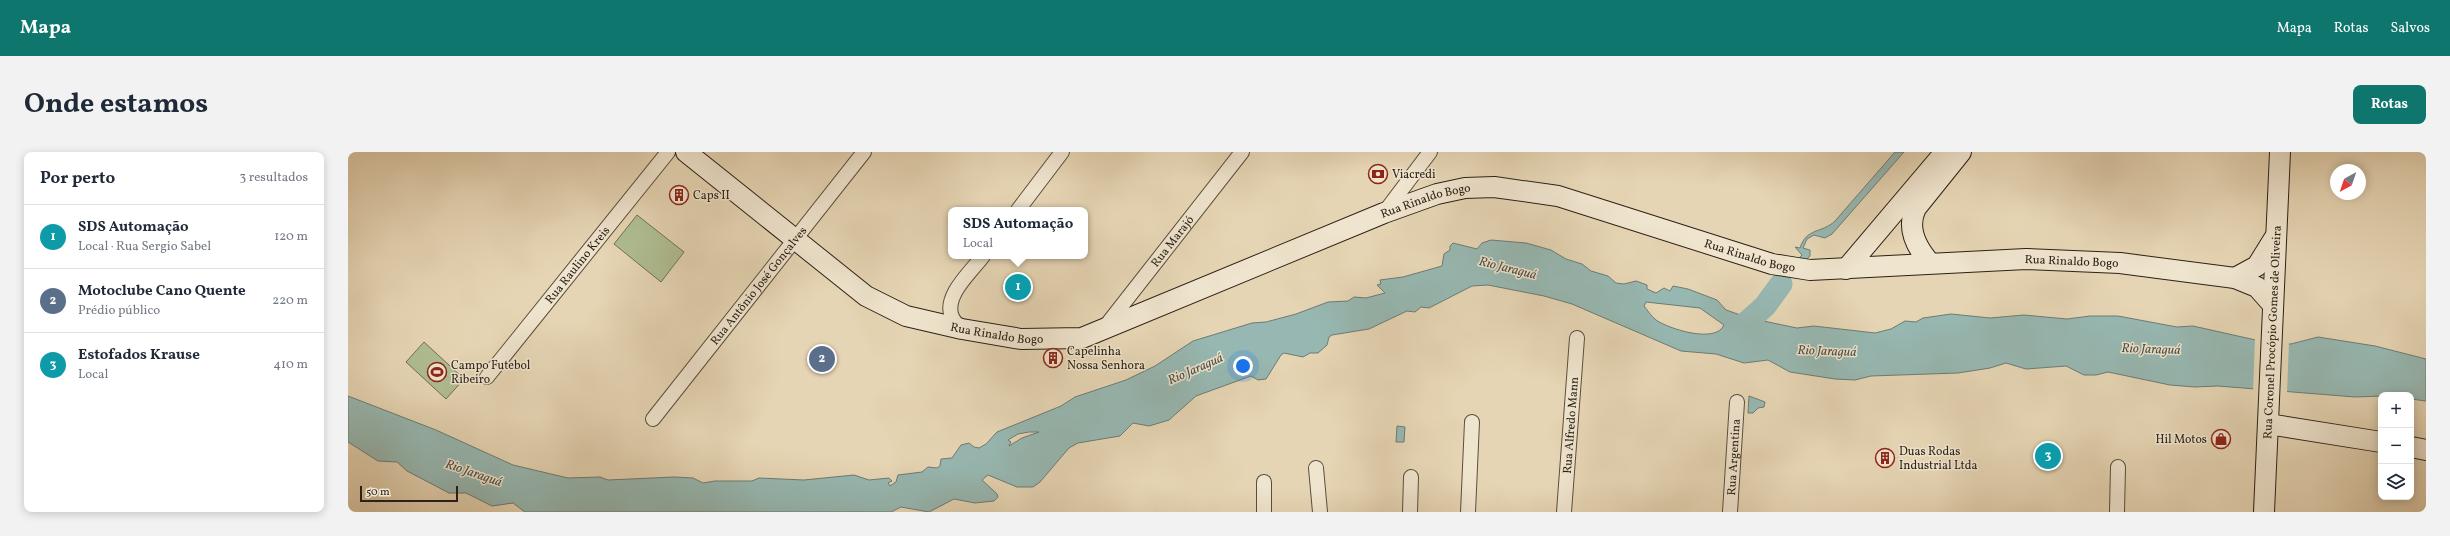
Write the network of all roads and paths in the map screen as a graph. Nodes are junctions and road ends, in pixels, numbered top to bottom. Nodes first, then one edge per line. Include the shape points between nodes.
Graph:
1 (668, 152) edge
2 (686, 152) edge
3 (864, 152) edge
4 (1242, 152) edge
5 (1430, 152) edge
6 (1944, 152) edge
7 (1961, 152) edge
8 (2280, 152) edge
9 (1057, 154) edge
10 (1020, 207) edge
11 (1384, 213) junction
12 (2276, 235) junction
13 (794, 240) junction
14 (981, 259) edge
15 (1930, 263) junction
16 (1846, 269) junction
17 (2235, 278) junction
18 (2273, 311) junction
19 (962, 329) junction
20 (1102, 331) junction
21 (1577, 338) dead end
22 (487, 377) dead end
23 (1737, 402) dead end
24 (2268, 415) junction
25 (653, 419) dead end
26 (1472, 422) dead end
27 (2378, 441) edge
28 (2414, 448) edge
29 (2426, 450) edge
30 (2118, 467) dead end
31 (1316, 468) dead end
32 (1412, 477) dead end
33 (1264, 482) dead end
34 (1264, 512) edge
35 (1320, 512) edge
36 (1410, 512) edge
37 (1468, 512) edge
38 (1564, 512) edge
39 (1730, 512) edge
40 (2117, 512) edge
41 (2264, 512) edge

1 - 22 street, Rua Raulino Kreis
2 - 13 main road, Rua Rinaldo Bogo
3 - 13 street, Rua Antônio José Gonçalves
4 - 20 street, Rua Marajó
5 - 11 street
6 - 16 main road
7 - 15 main road via 1912,215 1911,225 1915,242
8 - 12 main road, Rua Coronel Procópio Gomes de Oliveira
9 - 10 street
11 - 16 main road, Rua Rinaldo Bogo via 1437,194 1465,188 1494,187 1522,190 1558,196 1772,264 1810,270
11 - 20 main road, Rua Rinaldo Bogo
12 - 17 main road via 2257,266
12 - 18 main road, Rua Coronel Procópio Gomes de Oliveira
13 - 19 main road, Rua Rinaldo Bogo via 866,296 888,309 906,316
13 - 25 street, Rua Antônio José Gonçalves
14 - 19 street via 953,294 950,308 952,318
15 - 16 main road, Rua Rinaldo Bogo
15 - 17 main road, Rua Rinaldo Bogo via 2026,259 2112,263
17 - 18 main road, Rua Rinaldo Bogo via 2257,287
18 - 24 main road, Rua Coronel Procópio Gomes de Oliveira
19 - 20 main road, Rua Rinaldo Bogo via 1021,339 1063,340 1082,338
21 - 38 street, Rua Alfredo Mann
23 - 39 street, Rua Argentina
24 - 27 main road
24 - 41 main road, Rua Coronel Procópio Gomes de Oliveira
26 - 37 street
28 - 29 main road
30 - 40 street
31 - 35 street
32 - 36 street
33 - 34 street

